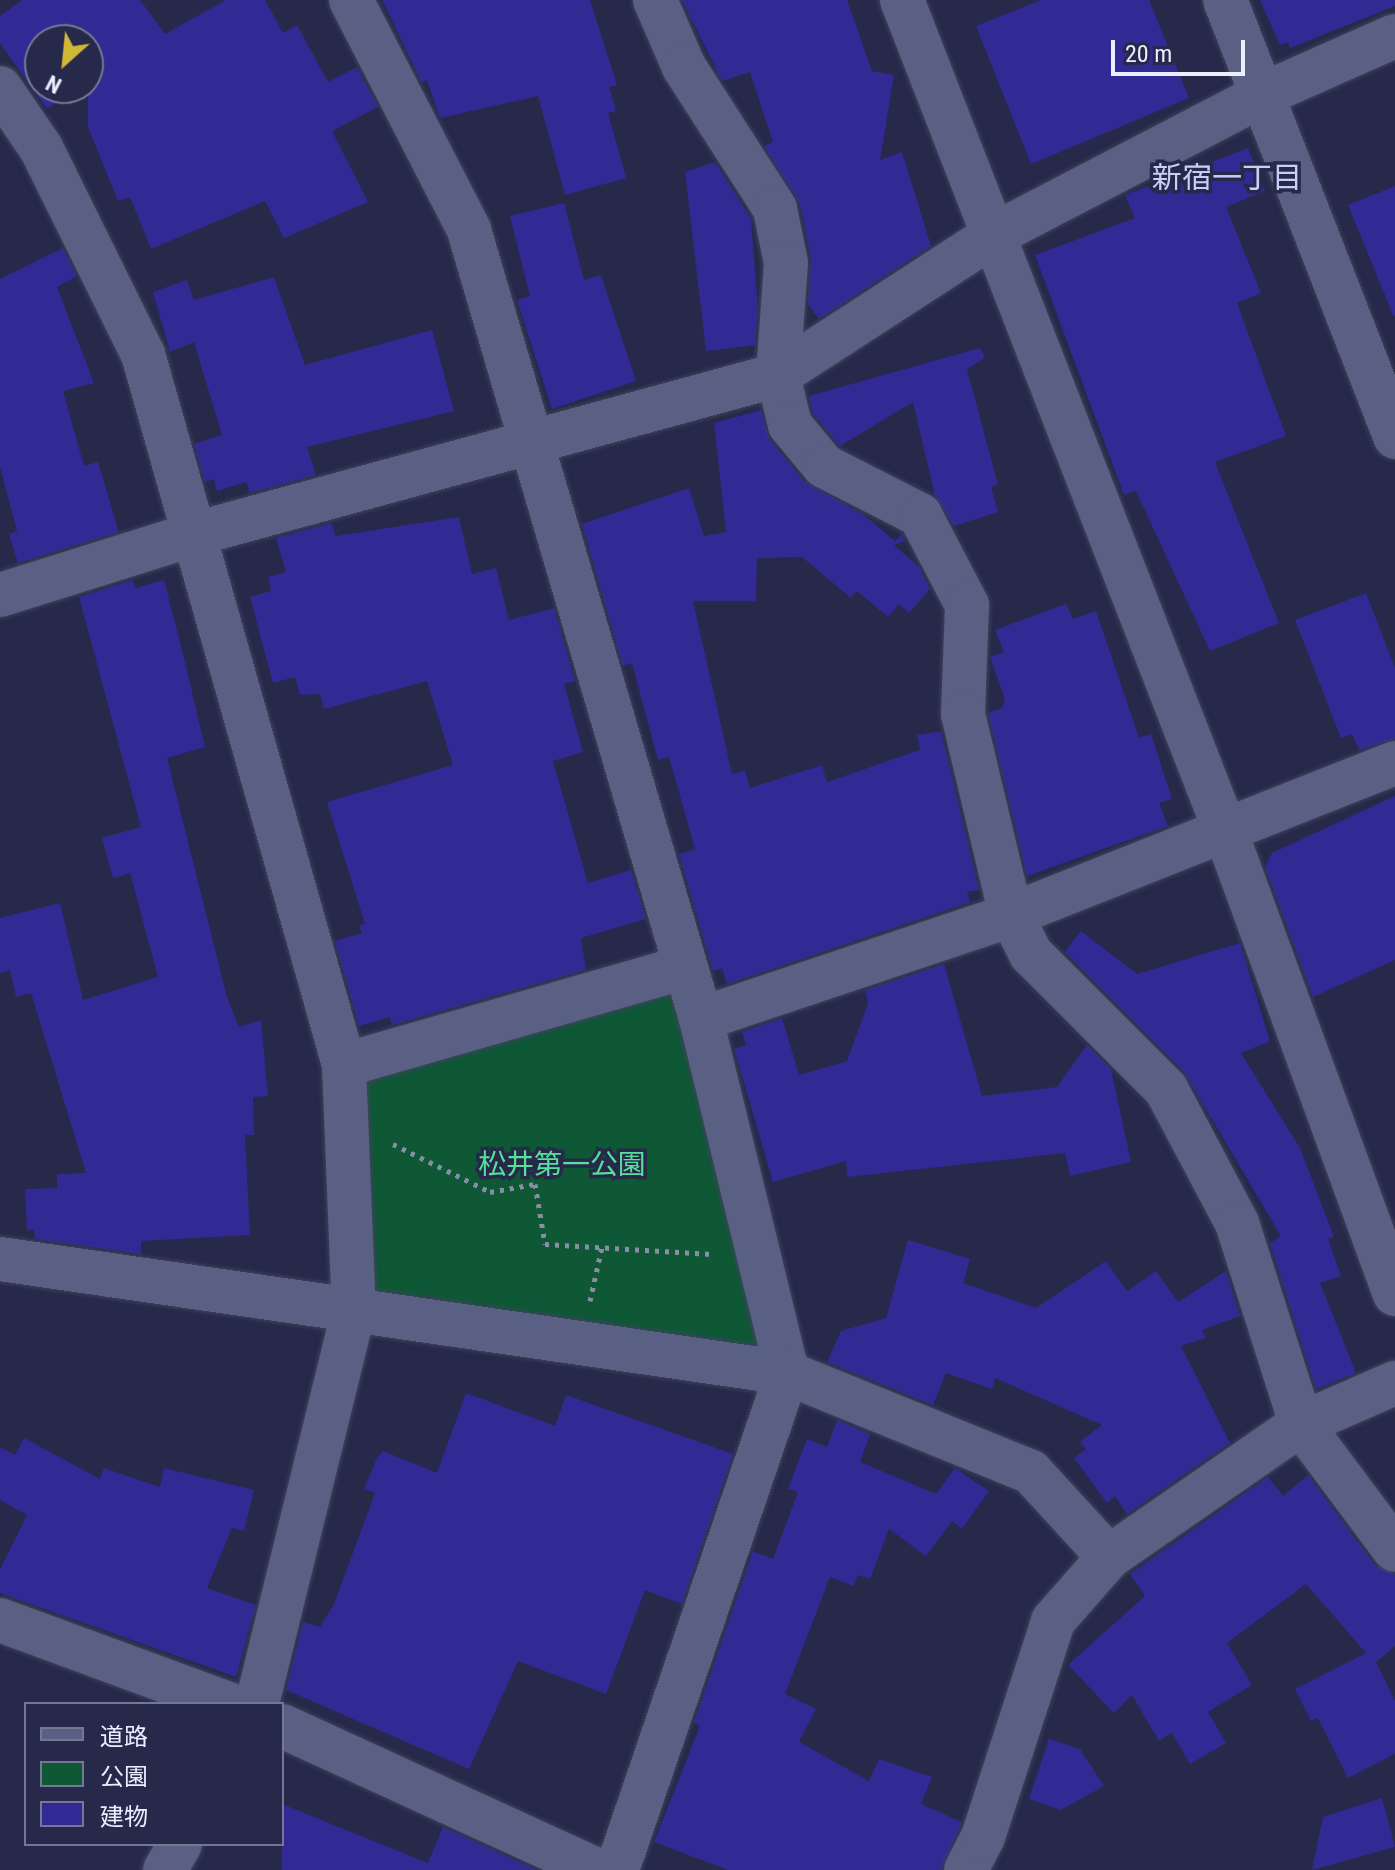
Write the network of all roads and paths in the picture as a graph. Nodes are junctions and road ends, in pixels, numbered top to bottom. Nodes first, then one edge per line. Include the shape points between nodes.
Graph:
1 (351, 0) edge
2 (655, 0) edge
3 (902, 0) edge
4 (1225, 0) edge
5 (1395, 36) edge
6 (0, 88) edge
7 (1264, 94) junction
8 (995, 234) junction
9 (778, 375) junction
10 (1395, 437) edge
11 (527, 443) junction
12 (198, 533) junction
13 (0, 595) edge
14 (1395, 763) edge
15 (1225, 830) junction
16 (1011, 915) junction
17 (682, 968) junction
18 (701, 1019) junction
19 (344, 1065) junction
20 (348, 1146) junction
21 (602, 1247) junction
22 (758, 1257) junction
23 (0, 1259) edge
24 (1395, 1294) edge
25 (354, 1309) junction
26 (581, 1343) junction
27 (787, 1373) junction
28 (1395, 1383) edge
29 (1301, 1424) junction
30 (1395, 1550) edge
31 (1109, 1557) junction
32 (0, 1620) edge
33 (223, 1702) edge
34 (257, 1702) edge
35 (284, 1727) edge
36 (179, 1846) edge
37 (165, 1870) edge
38 (597, 1870) edge
39 (617, 1870) edge
40 (966, 1870) edge

1 - 11 street via 469,230
2 - 9 street via 684,67 775,209 786,263
3 - 8 street
4 - 7 street
5 - 7 street
6 - 12 street via 41,148 143,354
7 - 8 street
7 - 10 street
8 - 9 street
8 - 15 street
9 - 11 street
9 - 16 street via 790,425 815,456 824,466 920,515 967,605 963,714
11 - 12 street
11 - 17 street
12 - 13 street
12 - 19 street
14 - 15 street
15 - 16 street
15 - 24 street
16 - 18 street
16 - 29 street via 1031,954 1166,1089 1237,1223
17 - 18 street
17 - 19 street
18 - 22 street
19 - 20 street
20 - 21 path via 395,1143 490,1192 535,1184 545,1244
20 - 25 street
21 - 22 path
21 - 26 path
22 - 27 street
23 - 25 street
25 - 26 street
25 - 34 street
26 - 27 street
27 - 31 street via 1031,1472
27 - 39 street
28 - 29 street
29 - 30 street
29 - 31 street
31 - 40 street via 1053,1621 983,1837
32 - 33 street
35 - 38 street
36 - 37 street

